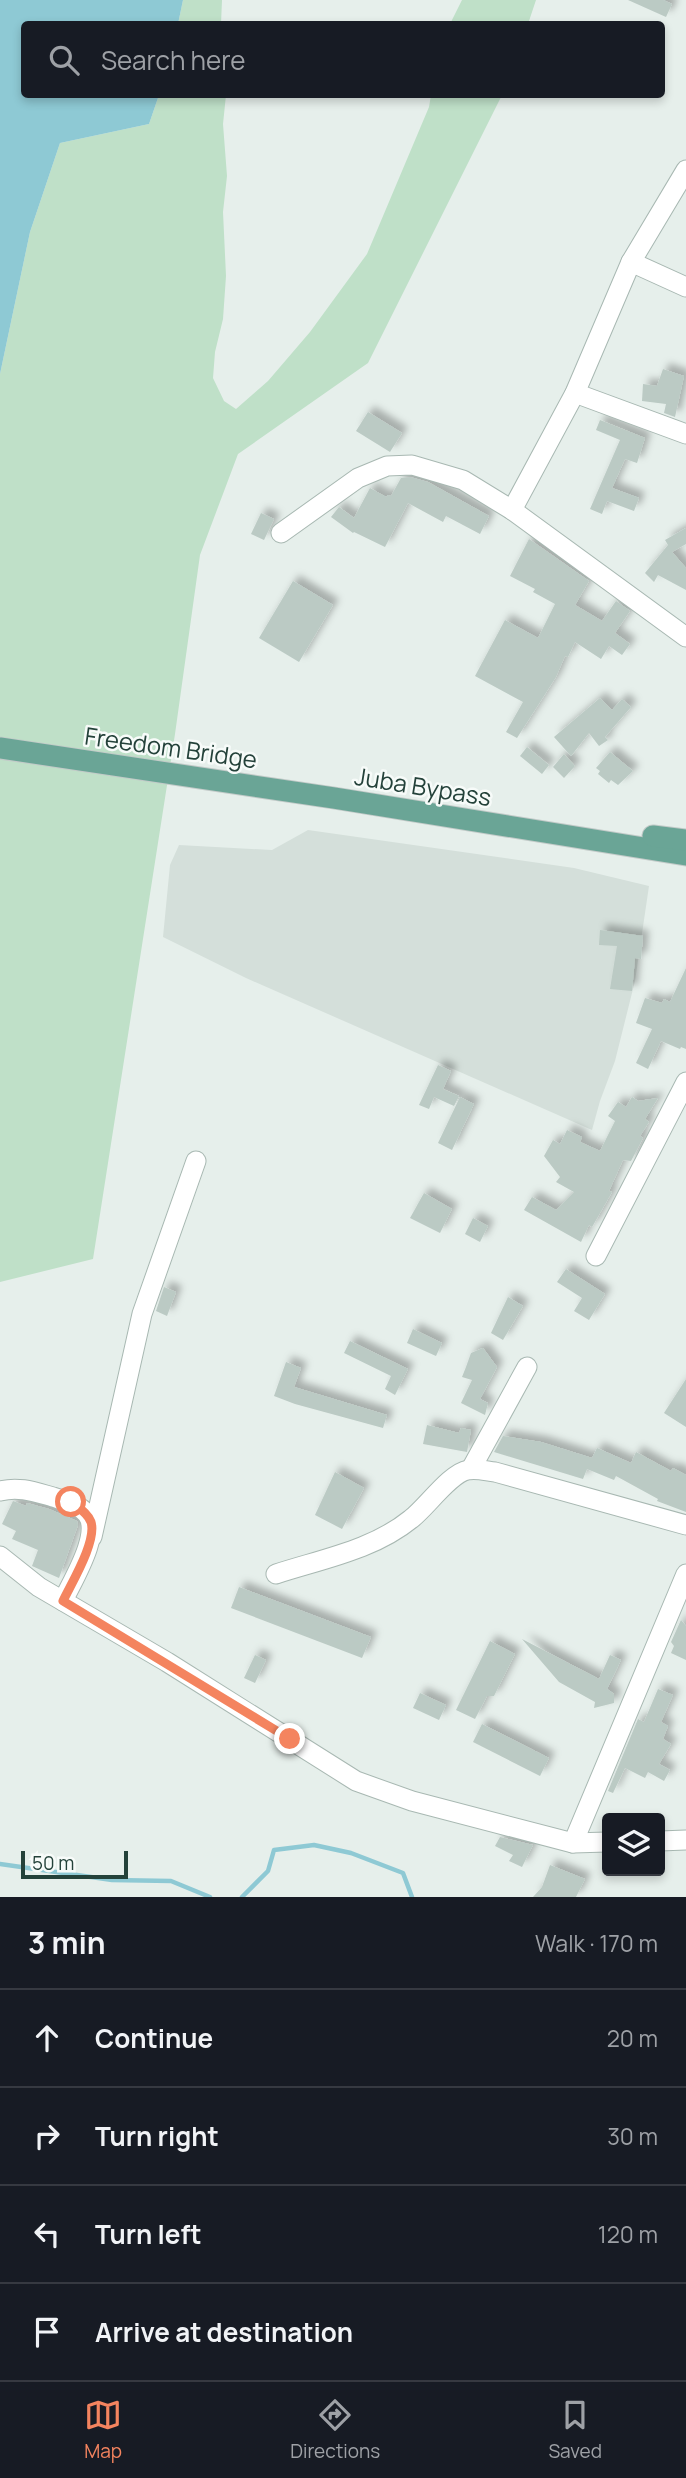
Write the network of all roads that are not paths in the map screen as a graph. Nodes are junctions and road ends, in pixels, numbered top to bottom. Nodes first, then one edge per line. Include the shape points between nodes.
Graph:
1 (686, 170) edge
2 (631, 262) junction
3 (686, 287) edge
4 (575, 393) junction
5 (686, 434) edge
6 (512, 510) junction
7 (281, 534) dead end
8 (686, 637) edge
9 (0, 748) edge
10 (334, 798) junction
11 (686, 840) edge
12 (686, 855) edge
13 (686, 1082) edge
14 (196, 1161) dead end
15 (596, 1256) dead end
16 (527, 1367) dead end
17 (471, 1469) junction
18 (0, 1491) edge
19 (686, 1525) edge
20 (92, 1537) junction
21 (0, 1556) edge
22 (276, 1574) dead end
23 (686, 1574) edge
24 (63, 1601) junction
25 (686, 1840) edge
26 (665, 1841) edge
27 (602, 1842) edge
28 (573, 1843) junction

1 - 2 street
2 - 3 street
2 - 4 street
4 - 5 street
4 - 6 street
6 - 7 street via 463,480 412,465 387,466 358,478
6 - 8 street
9 - 10 main road, Freedom Bridge
10 - 11 main road, Juba Bypass
10 - 12 main road, Juba Bypass
13 - 15 street
14 - 20 street via 142,1314
16 - 17 street
17 - 19 street
17 - 22 street via 456,1476 395,1531 367,1546
18 - 20 street via 26,1489 71,1502 86,1513
20 - 24 street
21 - 24 street
23 - 28 street
24 - 28 street via 356,1781 434,1807
25 - 26 street
27 - 28 street

